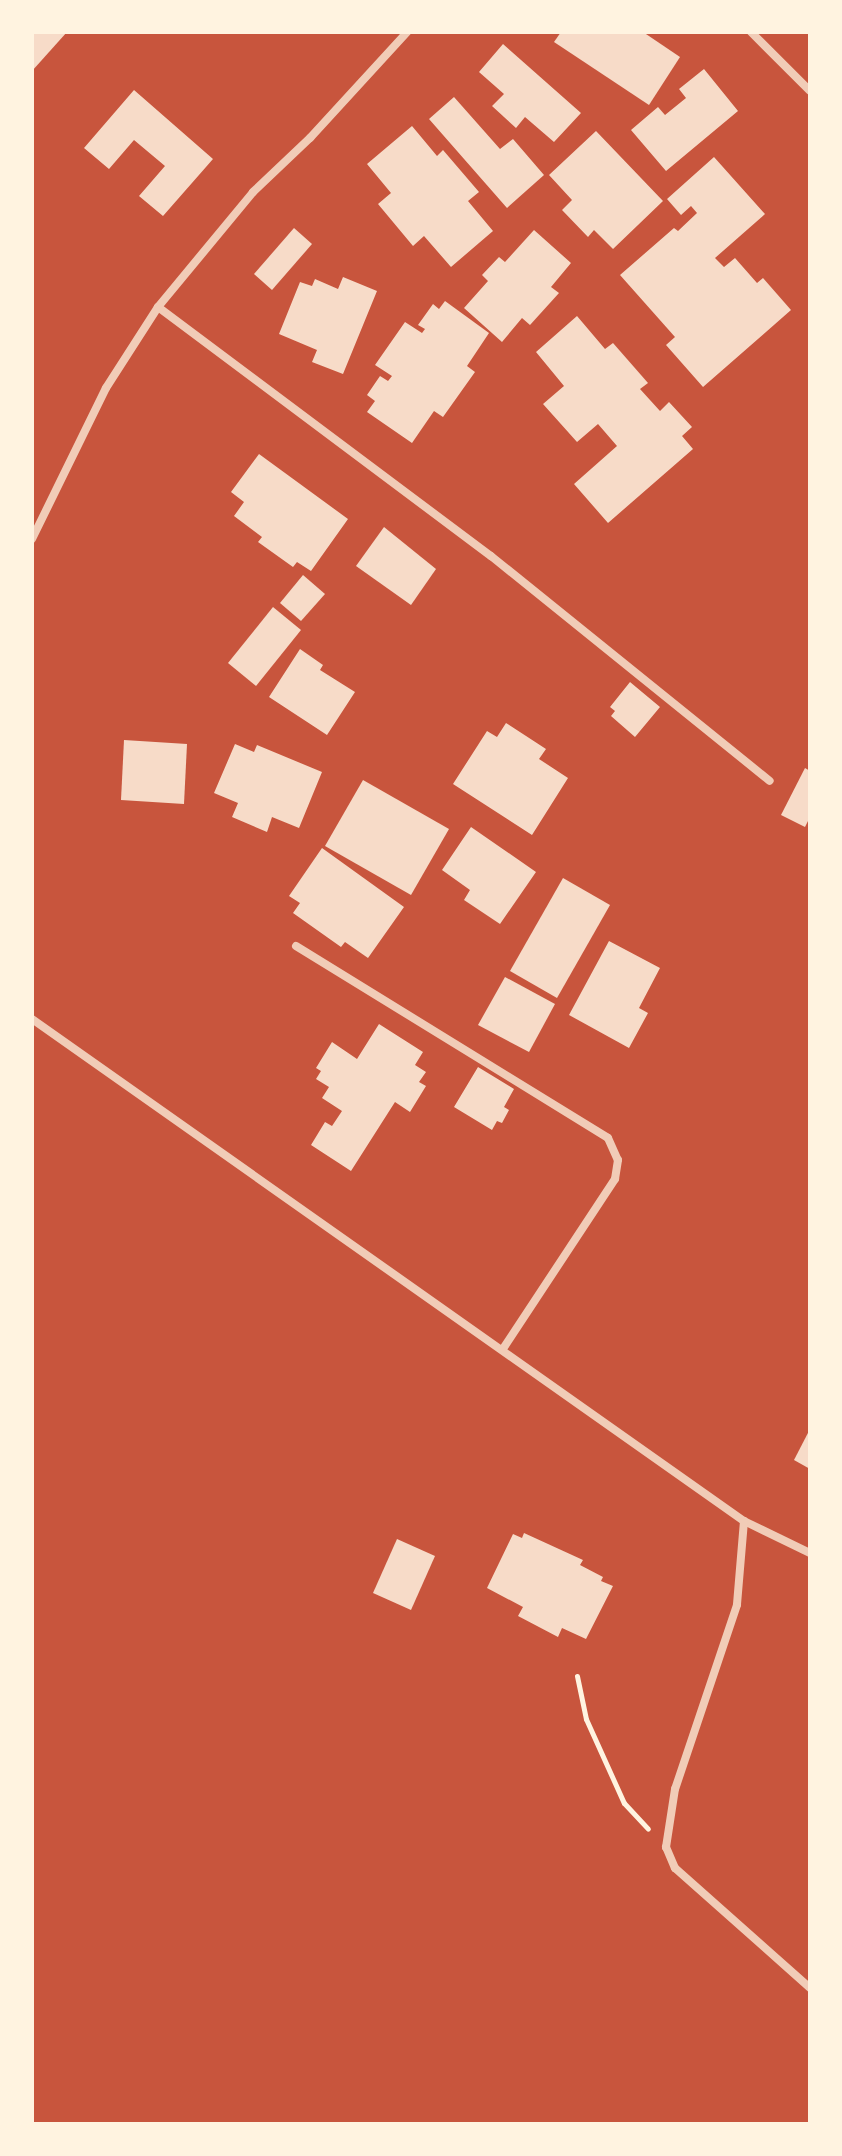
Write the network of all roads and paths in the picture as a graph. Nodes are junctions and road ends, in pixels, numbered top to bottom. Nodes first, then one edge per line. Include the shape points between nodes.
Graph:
1 (407, 32) edge
2 (751, 32) edge
3 (810, 91) edge
4 (158, 307) junction
5 (32, 539) edge
6 (770, 781) dead end
7 (296, 946) dead end
8 (32, 1019) edge
9 (503, 1349) junction
10 (744, 1521) junction
11 (810, 1553) edge
12 (577, 1676) dead end
13 (666, 1847) junction
14 (810, 1988) edge

1 - 4 street via 253,192
2 - 3 street
4 - 5 street via 106,388
4 - 6 street via 491,556
7 - 9 street via 608,1138 618,1160 615,1179
8 - 9 street
9 - 10 street
10 - 11 street
10 - 13 street via 737,1605 675,1789
12 - 13 path via 586,1719 624,1803
13 - 14 street via 675,1868

